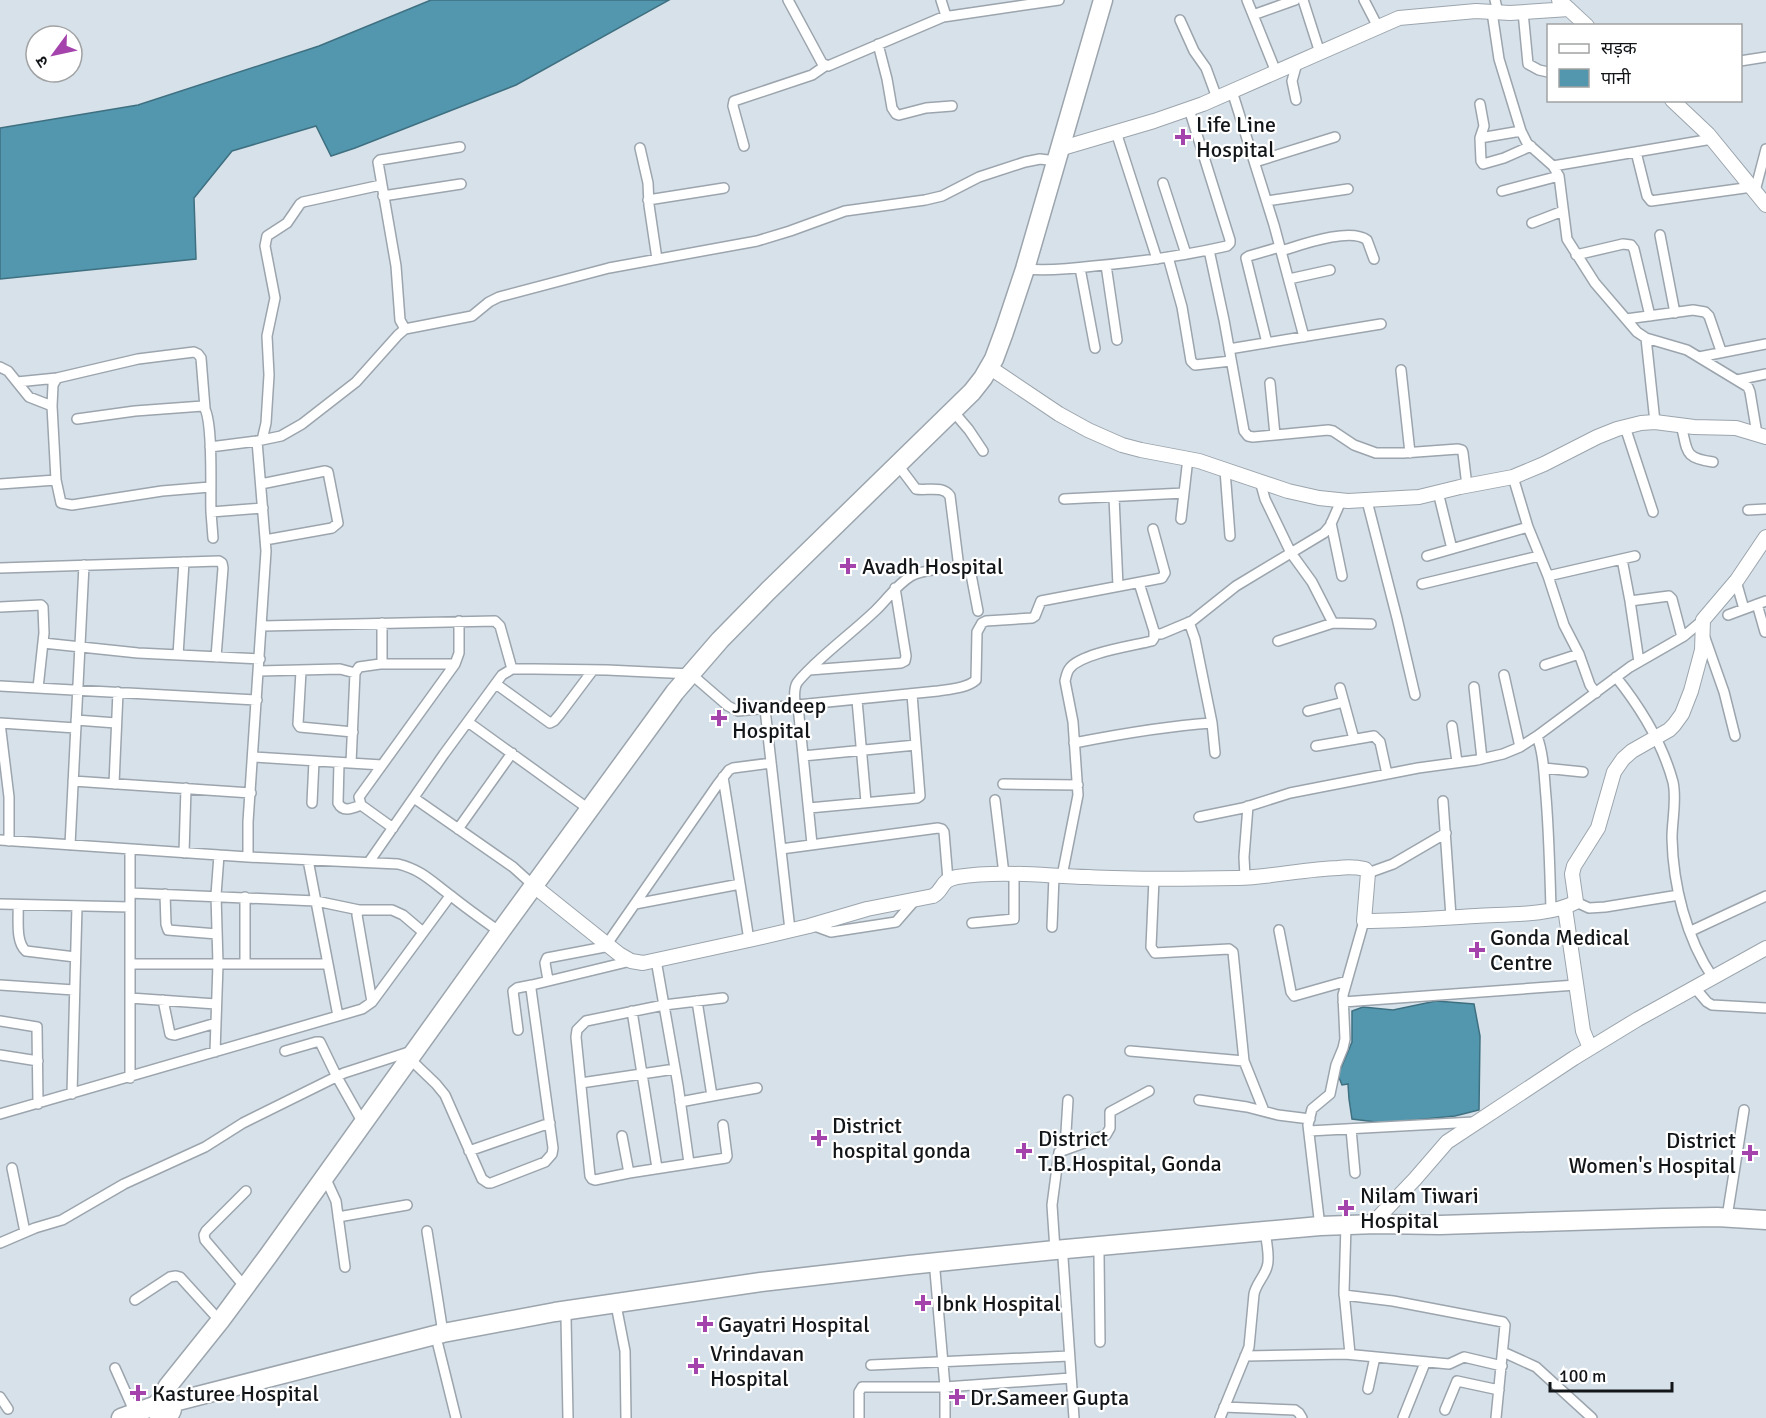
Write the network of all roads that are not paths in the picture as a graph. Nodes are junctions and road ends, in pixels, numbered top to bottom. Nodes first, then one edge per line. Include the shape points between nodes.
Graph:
1 (788, 0) edge
2 (941, 0) edge
3 (1059, 0) edge
4 (1103, 0) edge
5 (1247, 0) edge
6 (1295, 0) edge
7 (1303, 0) edge
8 (1364, 0) edge
9 (1021, 2) edge
10 (1567, 7) edge
11 (1494, 13) edge
12 (1253, 15) junction
13 (946, 16) junction
14 (1523, 19) junction
15 (1180, 20) dead end
16 (1585, 24) edge
17 (1378, 27) junction
18 (878, 44) junction
19 (1320, 53) junction
20 (1766, 57) edge
21 (1742, 61) edge
22 (1297, 63) junction
23 (825, 66) junction
24 (1276, 72) junction
25 (1547, 72) edge
26 (1232, 91) junction
27 (1217, 98) junction
28 (1296, 100) dead end
29 (1674, 102) edge
30 (1480, 104) dead end
31 (952, 106) dead end
32 (1189, 109) junction
33 (1521, 131) junction
34 (1116, 132) junction
35 (1335, 137) dead end
36 (1480, 138) junction
37 (1712, 139) junction
38 (744, 146) dead end
39 (1531, 146) junction
40 (460, 147) dead end
41 (640, 148) dead end
42 (1766, 149) edge
43 (1636, 152) junction
44 (1058, 155) junction
45 (1255, 162) junction
46 (1553, 166) junction
47 (1559, 176) junction
48 (1163, 183) dead end
49 (461, 184) dead end
50 (381, 185) junction
51 (1757, 186) edge
52 (724, 188) dead end
53 (1348, 189) dead end
54 (1502, 191) dead end
55 (383, 196) junction
56 (648, 200) junction
57 (1267, 201) junction
58 (1766, 205) edge
59 (1563, 211) junction
60 (1532, 223) dead end
61 (1660, 235) dead end
62 (1281, 249) junction
63 (1209, 250) junction
64 (1186, 255) junction
65 (1576, 255) junction
66 (1168, 257) junction
67 (657, 259) junction
68 (1157, 259) junction
69 (1374, 259) dead end
70 (1106, 265) junction
71 (1080, 268) junction
72 (1024, 269) junction
73 (1330, 270) dead end
74 (1289, 279) junction
75 (1675, 313) junction
76 (1650, 316) junction
77 (1626, 319) junction
78 (1381, 324) dead end
79 (405, 329) junction
80 (1304, 337) junction
81 (1646, 338) junction
82 (1117, 339) dead end
83 (1267, 343) junction
84 (1766, 344) edge
85 (1095, 348) dead end
86 (1229, 349) junction
87 (1722, 351) junction
88 (1699, 357) junction
89 (1231, 361) junction
90 (0, 367) edge
91 (989, 367) junction
92 (1401, 370) dead end
93 (1766, 374) edge
94 (57, 378) junction
95 (1737, 380) junction
96 (17, 382) junction
97 (1270, 383) dead end
98 (52, 406) junction
99 (205, 408) junction
100 (952, 410) junction
101 (77, 418) dead end
102 (1655, 422) junction
103 (1681, 425) junction
104 (1625, 427) junction
105 (1275, 435) junction
106 (1761, 436) edge
107 (260, 441) junction
108 (210, 447) junction
109 (983, 451) dead end
110 (1410, 453) junction
111 (1188, 458) junction
112 (1713, 462) dead end
113 (898, 465) junction
114 (1225, 470) junction
115 (1513, 477) junction
116 (56, 480) junction
117 (1260, 481) junction
118 (0, 484) edge
119 (261, 484) junction
120 (1467, 486) junction
121 (210, 487) junction
122 (1438, 492) junction
123 (1184, 493) junction
124 (1114, 497) junction
125 (1064, 500) dead end
126 (1341, 501) junction
127 (1366, 501) junction
128 (263, 508) junction
129 (1766, 509) edge
130 (1748, 510) dead end
131 (211, 512) junction
132 (1653, 512) dead end
133 (1181, 519) dead end
134 (1331, 523) junction
135 (1528, 527) junction
136 (1153, 529) dead end
137 (1230, 536) dead end
138 (1766, 537) edge
139 (213, 538) dead end
140 (266, 540) junction
141 (1452, 549) junction
142 (1291, 554) junction
143 (1427, 556) dead end
144 (1539, 556) junction
145 (1635, 556) dead end
146 (1622, 559) junction
147 (184, 562) junction
148 (84, 566) junction
149 (0, 568) edge
150 (959, 568) junction
151 (1342, 576) dead end
152 (1548, 576) junction
153 (1736, 581) junction
154 (1140, 583) junction
155 (1422, 584) dead end
156 (1118, 586) junction
157 (895, 588) junction
158 (1630, 602) junction
159 (1762, 603) edge
160 (0, 607) edge
161 (1744, 609) junction
162 (978, 611) dead end
163 (1728, 615) dead end
164 (459, 621) junction
165 (1704, 621) junction
166 (1189, 622) junction
167 (382, 623) junction
168 (1333, 623) junction
169 (1371, 624) dead end
170 (262, 626) junction
171 (1154, 631) junction
172 (1766, 632) edge
173 (1682, 637) junction
174 (1278, 641) dead end
175 (43, 643) junction
176 (81, 647) junction
177 (1579, 654) junction
178 (178, 655) junction
179 (216, 657) junction
180 (260, 659) junction
181 (1639, 662) junction
182 (380, 664) junction
183 (454, 664) junction
184 (1545, 665) dead end
185 (512, 669) junction
186 (593, 670) junction
187 (809, 670) junction
188 (259, 671) junction
189 (301, 671) junction
190 (356, 673) junction
191 (691, 674) junction
192 (1504, 675) dead end
193 (1616, 677) junction
194 (496, 684) junction
195 (0, 686) edge
196 (1474, 687) dead end
197 (38, 688) junction
198 (1340, 688) dead end
199 (78, 689) junction
200 (118, 692) junction
201 (1596, 693) junction
202 (912, 694) junction
203 (1414, 695) dead end
204 (257, 700) junction
205 (857, 700) junction
206 (1344, 702) junction
207 (797, 706) junction
208 (765, 709) junction
209 (1308, 711) dead end
210 (468, 722) junction
211 (0, 723) edge
212 (116, 723) junction
213 (1212, 723) junction
214 (76, 724) junction
215 (1452, 726) dead end
216 (353, 732) junction
217 (1537, 736) junction
218 (1735, 736) dead end
219 (1655, 738) junction
220 (1354, 739) junction
221 (1074, 743) junction
222 (916, 745) junction
223 (1316, 746) dead end
224 (1520, 747) junction
225 (862, 750) junction
226 (512, 753) junction
227 (1215, 753) dead end
228 (803, 756) junction
229 (253, 757) junction
230 (1482, 759) junction
231 (314, 761) junction
232 (1457, 762) junction
233 (339, 763) junction
234 (351, 763) junction
235 (771, 763) junction
236 (382, 765) junction
237 (1544, 768) junction
238 (1583, 772) dead end
239 (1387, 774) junction
240 (723, 777) junction
241 (73, 781) junction
242 (114, 784) junction
243 (1002, 784) dead end
244 (1078, 784) junction
245 (186, 788) junction
246 (250, 793) junction
247 (414, 798) junction
248 (995, 800) dead end
249 (1443, 801) dead end
250 (866, 802) junction
251 (312, 803) dead end
252 (361, 805) junction
253 (1248, 806) junction
254 (809, 808) junction
255 (590, 810) junction
256 (1199, 817) dead end
257 (393, 828) junction
258 (458, 829) junction
259 (1446, 833) junction
260 (5, 840) edge
261 (812, 844) junction
262 (70, 845) junction
263 (130, 849) junction
264 (781, 849) junction
265 (184, 853) junction
266 (219, 855) junction
267 (248, 857) junction
268 (308, 860) junction
269 (369, 862) junction
270 (1368, 873) junction
271 (1009, 874) junction
272 (1058, 876) junction
273 (1245, 877) junction
274 (1154, 879) junction
275 (948, 880) junction
276 (740, 884) junction
277 (534, 886) junction
278 (130, 893) junction
279 (165, 894) junction
280 (216, 895) junction
281 (1679, 895) junction
282 (450, 896) junction
283 (1766, 896) edge
284 (246, 897) junction
285 (916, 899) junction
286 (316, 901) junction
287 (0, 904) edge
288 (18, 904) junction
289 (635, 904) junction
290 (76, 906) junction
291 (130, 907) junction
292 (1564, 907) junction
293 (359, 910) junction
294 (1452, 917) junction
295 (1364, 921) junction
296 (972, 923) dead end
297 (811, 925) junction
298 (1052, 927) dead end
299 (790, 930) junction
300 (1279, 930) dead end
301 (1691, 931) junction
302 (423, 932) junction
303 (500, 932) junction
304 (217, 934) junction
305 (749, 940) junction
306 (608, 945) junction
307 (1766, 948) edge
308 (75, 957) junction
309 (656, 960) junction
310 (631, 961) junction
311 (130, 964) junction
312 (218, 964) junction
313 (245, 964) junction
314 (328, 964) junction
315 (1713, 978) junction
316 (548, 980) junction
317 (1347, 981) junction
318 (0, 985) edge
319 (532, 985) junction
320 (1576, 985) junction
321 (1695, 988) junction
322 (74, 990) junction
323 (130, 998) junction
324 (723, 998) dead end
325 (163, 1000) junction
326 (697, 1001) junction
327 (372, 1002) junction
328 (1343, 1002) junction
329 (216, 1004) junction
330 (664, 1005) junction
331 (1766, 1008) edge
332 (632, 1011) junction
333 (338, 1016) junction
334 (0, 1021) edge
335 (216, 1023) junction
336 (518, 1030) dead end
337 (1590, 1048) junction
338 (285, 1051) dead end
339 (1130, 1051) dead end
340 (215, 1052) junction
341 (413, 1054) junction
342 (0, 1055) edge
343 (1244, 1060) junction
344 (38, 1061) junction
345 (675, 1069) junction
346 (642, 1074) junction
347 (337, 1077) junction
348 (130, 1078) junction
349 (581, 1083) junction
350 (757, 1088) dead end
351 (1149, 1091) dead end
352 (72, 1094) junction
353 (712, 1096) junction
354 (1068, 1100) dead end
355 (1199, 1100) dead end
356 (680, 1102) junction
357 (38, 1104) junction
358 (1743, 1110) dead end
359 (1264, 1112) junction
360 (0, 1114) edge
361 (1310, 1119) junction
362 (1476, 1122) junction
363 (363, 1123) junction
364 (550, 1123) junction
365 (723, 1125) dead end
366 (1351, 1129) junction
367 (1309, 1131) junction
368 (622, 1136) dead end
369 (1065, 1148) junction
370 (470, 1151) junction
371 (689, 1163) junction
372 (12, 1168) dead end
373 (657, 1168) junction
374 (629, 1173) junction
375 (1355, 1173) dead end
376 (324, 1176) junction
377 (246, 1191) dead end
378 (407, 1205) dead end
379 (338, 1217) junction
380 (1727, 1217) junction
381 (1766, 1220) edge
382 (1372, 1224) junction
383 (1347, 1229) junction
384 (1320, 1230) junction
385 (1766, 1230) edge
386 (427, 1231) dead end
387 (25, 1232) junction
388 (1266, 1238) junction
389 (0, 1243) edge
390 (1059, 1254) junction
391 (1099, 1255) junction
392 (345, 1267) dead end
393 (935, 1271) junction
394 (245, 1287) junction
395 (1344, 1295) junction
396 (135, 1300) dead end
397 (617, 1310) junction
398 (566, 1318) junction
399 (220, 1321) junction
400 (440, 1339) junction
401 (1100, 1342) dead end
402 (1503, 1352) junction
403 (1350, 1354) junction
404 (1069, 1356) junction
405 (1245, 1356) junction
406 (1375, 1357) junction
407 (943, 1362) junction
408 (1425, 1363) junction
409 (871, 1365) dead end
410 (1502, 1366) junction
411 (115, 1368) dead end
412 (1071, 1378) junction
413 (945, 1387) junction
414 (1368, 1389) dead end
415 (1499, 1389) junction
416 (0, 1397) edge
417 (1224, 1407) junction
418 (8, 1409) dead end
419 (162, 1410) edge
420 (1445, 1410) dead end
421 (130, 1416) edge
422 (456, 1418) edge
423 (568, 1418) edge
424 (626, 1418) edge
425 (859, 1418) edge
426 (945, 1418) edge
427 (1074, 1418) edge
428 (1220, 1418) edge
429 (1302, 1418) edge
430 (1403, 1418) edge
431 (1496, 1418) edge
432 (1592, 1418) edge

1 - 23 street
2 - 13 street
3 - 9 street
4 - 44 highway
5 - 12 street
6 - 12 street
7 - 19 street
8 - 17 street
9 - 13 street
10 - 14 street
10 - 16 street
11 - 14 street
11 - 17 street via 1399,18
11 - 33 street via 1499,59
12 - 24 street
13 - 18 street
14 - 25 street via 1528,64
15 - 27 street
17 - 19 street
18 - 23 street
18 - 31 street via 896,114
19 - 22 street
20 - 21 street
22 - 24 street
22 - 28 street via 1292,85
23 - 38 street via 812,75 734,101
24 - 26 street
26 - 27 street
26 - 45 street
27 - 32 street
29 - 37 street
30 - 36 street via 1484,126
32 - 34 street
32 - 63 street via 1230,240 1227,246
33 - 36 street
33 - 39 street
34 - 44 street
34 - 68 street
35 - 45 street
36 - 39 street via 1483,164
37 - 43 street
37 - 51 street
39 - 46 street
40 - 50 street via 381,160
41 - 56 street
42 - 51 street
43 - 46 street
43 - 51 street via 1647,196 1652,201
44 - 67 street via 979,177 942,196 845,211 757,241
44 - 72 highway
45 - 57 street
46 - 47 street
47 - 54 street
47 - 59 street
48 - 64 street
49 - 55 street
50 - 55 street
50 - 107 street via 303,202 287,223 267,236 265,246 275,298 267,336 266,423
51 - 58 street
52 - 56 street
53 - 57 street
55 - 79 street via 396,266 400,320
56 - 67 street
57 - 62 street
59 - 60 street
59 - 65 street via 1567,239
61 - 75 street
62 - 69 street via 1328,237 1361,237 1367,240
62 - 74 street
62 - 83 street via 1246,258
63 - 64 street
63 - 86 street
64 - 66 street
65 - 76 street via 1631,245
65 - 77 street
66 - 68 street
66 - 89 street via 1191,362 1195,365
67 - 79 street via 499,297 472,316
68 - 70 street
70 - 71 street
70 - 82 street
71 - 72 street
71 - 85 street
72 - 91 highway
73 - 74 street
74 - 80 street
75 - 76 street
75 - 87 street via 1705,312
76 - 77 street
77 - 81 street
78 - 80 street
79 - 107 street via 356,382 302,424 281,436
80 - 83 street
81 - 88 street via 1679,346
81 - 102 street
83 - 86 street
84 - 87 street
86 - 89 street
87 - 88 street
88 - 95 street
89 - 105 street via 1244,431 1253,437
90 - 96 street
91 - 100 highway via 972,392
91 - 111 street via 1088,430 1122,445
92 - 110 street
93 - 95 street
94 - 96 street
94 - 98 street
94 - 99 street via 138,359 194,352 201,358
95 - 106 street via 1748,387
96 - 98 street via 29,397
97 - 105 street
98 - 116 street
99 - 101 street
99 - 108 street
100 - 109 street
100 - 113 highway
102 - 103 street
102 - 104 street
103 - 106 street via 1736,428
103 - 112 street via 1692,457
104 - 115 street via 1597,436
104 - 132 street
105 - 110 street via 1328,430 1376,453
107 - 108 street
107 - 119 street
108 - 121 street
110 - 120 street via 1462,450
111 - 114 street
111 - 123 street
113 - 150 street via 916,489 943,489 950,496
113 - 191 highway via 768,591
114 - 117 street
114 - 137 street
115 - 120 street
115 - 135 street
116 - 118 street
116 - 121 street via 60,503 72,505
117 - 126 street
117 - 142 street
119 - 128 street
119 - 140 street via 328,472 338,523 332,528
120 - 122 street
121 - 131 street
122 - 127 street
122 - 141 street
123 - 124 street
123 - 133 street
124 - 125 street
124 - 156 street
126 - 127 street
126 - 134 street
127 - 203 street
128 - 131 street
128 - 140 street
129 - 130 street
131 - 139 street
134 - 142 street via 1324,533
134 - 151 street
135 - 141 street
135 - 144 street
136 - 154 street via 1165,573 1162,578
138 - 153 street
140 - 170 street
141 - 143 street
142 - 166 street via 1236,586
142 - 168 street via 1312,582
144 - 152 street
144 - 155 street
145 - 146 street
146 - 152 street
146 - 158 street
147 - 148 street
147 - 178 street
147 - 179 street via 222,563
148 - 149 street
148 - 176 street
150 - 157 street via 918,573
150 - 162 street via 971,570
152 - 177 street via 1564,625
153 - 161 street
153 - 165 street
154 - 156 street
154 - 171 street
156 - 202 street via 1041,601 1032,618 982,623 977,632 976,680 964,686
157 - 187 street
157 - 187 street via 905,661
158 - 173 street via 1669,596
158 - 181 street
159 - 161 street
159 - 172 street
160 - 175 street via 41,606
161 - 163 street
164 - 167 street
164 - 183 street via 459,653
164 - 185 street via 498,623
165 - 173 street
165 - 218 street
165 - 219 street via 1702,650 1682,714
166 - 171 street via 1161,634
166 - 213 street
167 - 170 street
167 - 182 street
168 - 169 street
168 - 174 street
170 - 180 street
171 - 221 street via 1152,641 1088,656 1070,668 1065,681
173 - 181 street
175 - 176 street
175 - 197 street
176 - 178 street
176 - 199 street
177 - 184 street
177 - 201 street
178 - 179 street
179 - 180 street
180 - 188 street
181 - 193 street
182 - 183 street
182 - 190 street via 359,667
183 - 236 street
185 - 186 street
185 - 194 street
186 - 191 street
186 - 194 street via 550,723
187 - 207 street via 796,685
188 - 189 street
188 - 204 street
189 - 190 street via 340,669
189 - 216 street via 300,727
190 - 216 street
191 - 208 street via 738,711
191 - 255 highway
192 - 224 street
193 - 201 street
193 - 219 street
194 - 210 street
195 - 197 street
196 - 230 street
197 - 199 street
198 - 206 street
199 - 200 street
199 - 214 street
200 - 204 street
200 - 212 street
201 - 217 street
202 - 205 street
202 - 222 street
204 - 229 street
205 - 207 street
205 - 225 street
206 - 209 street
206 - 220 street
207 - 208 street
207 - 228 street
208 - 235 street
210 - 226 street
210 - 247 street
211 - 214 street
211 - 260 street via 9,797
212 - 214 street
212 - 242 street
213 - 221 street via 1168,726
213 - 227 street
214 - 241 street
215 - 232 street
216 - 234 street
217 - 224 street
217 - 237 street
219 - 281 street via 1673,784 1672,835
219 - 292 street via 1632,751 1614,772 1598,828 1574,866
220 - 223 street
220 - 239 street via 1378,738
221 - 244 street
222 - 225 street
222 - 250 street via 920,796
224 - 230 street
225 - 228 street
225 - 250 street
226 - 255 street
226 - 258 street
228 - 254 street
229 - 231 street
229 - 246 street
230 - 232 street
231 - 233 street
231 - 251 street
232 - 239 street
233 - 234 street
233 - 252 street via 338,803 343,809
234 - 236 street
235 - 240 street via 733,768
235 - 264 street
236 - 252 street via 359,797
237 - 238 street
237 - 292 street via 1549,839
239 - 253 street via 1290,793
240 - 276 street
240 - 289 street
241 - 242 street
241 - 262 street
242 - 245 street
243 - 244 street
244 - 272 street via 1077,807
245 - 246 street
245 - 265 street
246 - 267 street
247 - 257 street
247 - 258 street
248 - 271 street
249 - 259 street
250 - 254 street
252 - 257 street
253 - 256 street
253 - 273 street
254 - 261 street
255 - 277 highway
257 - 269 street
258 - 277 street
259 - 270 street via 1393,864
259 - 294 street
260 - 262 street
261 - 264 street
261 - 275 street via 942,829
262 - 263 street
263 - 265 street
263 - 278 street
264 - 299 street
265 - 266 street
266 - 267 street
266 - 280 street
267 - 268 street
268 - 269 street
268 - 286 street
269 - 282 street via 412,867
270 - 273 street via 1358,867
270 - 295 street
271 - 272 street
271 - 275 street
271 - 296 street via 1014,919
272 - 274 street
272 - 298 street
273 - 274 street
274 - 343 street via 1151,947 1155,953 1229,949 1233,952
275 - 285 street via 938,893
276 - 289 street
276 - 305 street
277 - 303 highway
277 - 306 street
278 - 279 street
278 - 291 street
279 - 280 street
279 - 304 street via 168,930
280 - 284 street
280 - 304 street
281 - 292 street via 1605,907
281 - 301 street
282 - 302 street
282 - 303 street
283 - 301 street
284 - 286 street
284 - 313 street
285 - 297 street
285 - 297 street via 896,922 831,932
286 - 293 street
286 - 314 street
287 - 288 street
288 - 290 street
288 - 308 street via 20,941 26,951
289 - 306 street
290 - 291 street
290 - 308 street
291 - 311 street
292 - 294 street
292 - 320 street
293 - 302 street via 392,910
293 - 327 street
294 - 295 street
295 - 317 street
297 - 299 street
299 - 305 street
300 - 317 street via 1294,996
301 - 315 street
302 - 327 street
303 - 341 highway
304 - 312 street
305 - 309 street
306 - 310 street
306 - 316 street via 547,958
307 - 315 street
308 - 322 street
309 - 310 street
309 - 330 street
310 - 316 street
311 - 312 street
311 - 323 street
312 - 313 street
312 - 329 street
313 - 314 street
314 - 333 street
315 - 321 street
316 - 319 street
317 - 328 street
318 - 322 street
319 - 336 street via 513,992
319 - 364 street
320 - 328 street
320 - 337 street via 1583,1031
321 - 331 street via 1712,1005
321 - 337 street
322 - 352 street
323 - 325 street
323 - 348 street
324 - 326 street
325 - 329 street
325 - 335 street via 170,1035
326 - 330 street
326 - 353 street
327 - 333 street
328 - 361 street via 1345,1039 1332,1089 1312,1109
329 - 335 street
330 - 332 street
330 - 345 street
332 - 346 street
332 - 349 street via 581,1025 576,1037
333 - 340 street
334 - 344 street via 38,1027
335 - 340 street
337 - 362 street
338 - 347 street via 320,1042
339 - 343 street
340 - 348 street
341 - 347 street
341 - 363 highway
341 - 370 street via 445,1095
342 - 344 street
343 - 359 street
344 - 357 street
345 - 346 street
345 - 356 street
346 - 349 street
346 - 373 street
347 - 363 street
347 - 387 street via 243,1123 205,1147 124,1184 62,1220
348 - 352 street
349 - 374 street via 590,1176 595,1180
350 - 353 street
351 - 369 street via 1110,1112 1106,1135
352 - 357 street
353 - 356 street
354 - 369 street
355 - 359 street
356 - 371 street
357 - 360 street
358 - 380 street
359 - 361 street
361 - 367 street
362 - 366 street
362 - 382 street via 1447,1142
363 - 376 highway
364 - 370 street
364 - 370 street via 553,1148 549,1159 491,1183 482,1179
365 - 371 street via 726,1158
366 - 367 street
366 - 375 street
367 - 384 street
368 - 374 street
369 - 390 street via 1059,1152 1052,1205
371 - 373 street
372 - 387 street
373 - 374 street
376 - 379 street via 334,1194
376 - 394 highway
377 - 394 street via 204,1235
378 - 379 street
379 - 392 street
380 - 381 highway
380 - 382 highway
382 - 383 highway
383 - 384 highway
383 - 385 highway via 1504,1234 1664,1227
383 - 395 street
384 - 388 highway
384 - 390 highway
386 - 400 street
387 - 389 street
388 - 391 highway
388 - 405 street via 1267,1268 1256,1287
390 - 391 highway
390 - 393 highway
390 - 400 highway via 761,1282 555,1312
390 - 404 street
391 - 401 street
393 - 397 highway via 772,1287
393 - 407 street
394 - 399 highway
395 - 402 street via 1503,1322
395 - 403 street
396 - 399 street via 176,1276
397 - 398 highway
397 - 424 street via 625,1351
398 - 400 highway
398 - 423 street
399 - 419 highway via 172,1380
400 - 419 highway
400 - 422 street
402 - 410 street
402 - 432 street via 1536,1367
403 - 405 street
403 - 406 street
404 - 407 street
404 - 412 street
405 - 417 street
406 - 408 street
406 - 414 street
407 - 409 street
407 - 413 street
408 - 410 street via 1449,1364 1464,1357
408 - 430 street
410 - 415 street
411 - 421 street
412 - 413 street
412 - 427 street
413 - 425 street via 862,1387
413 - 426 street
415 - 420 street via 1457,1381
415 - 431 street
416 - 418 street
417 - 428 street
417 - 429 street via 1289,1409
419 - 421 highway

